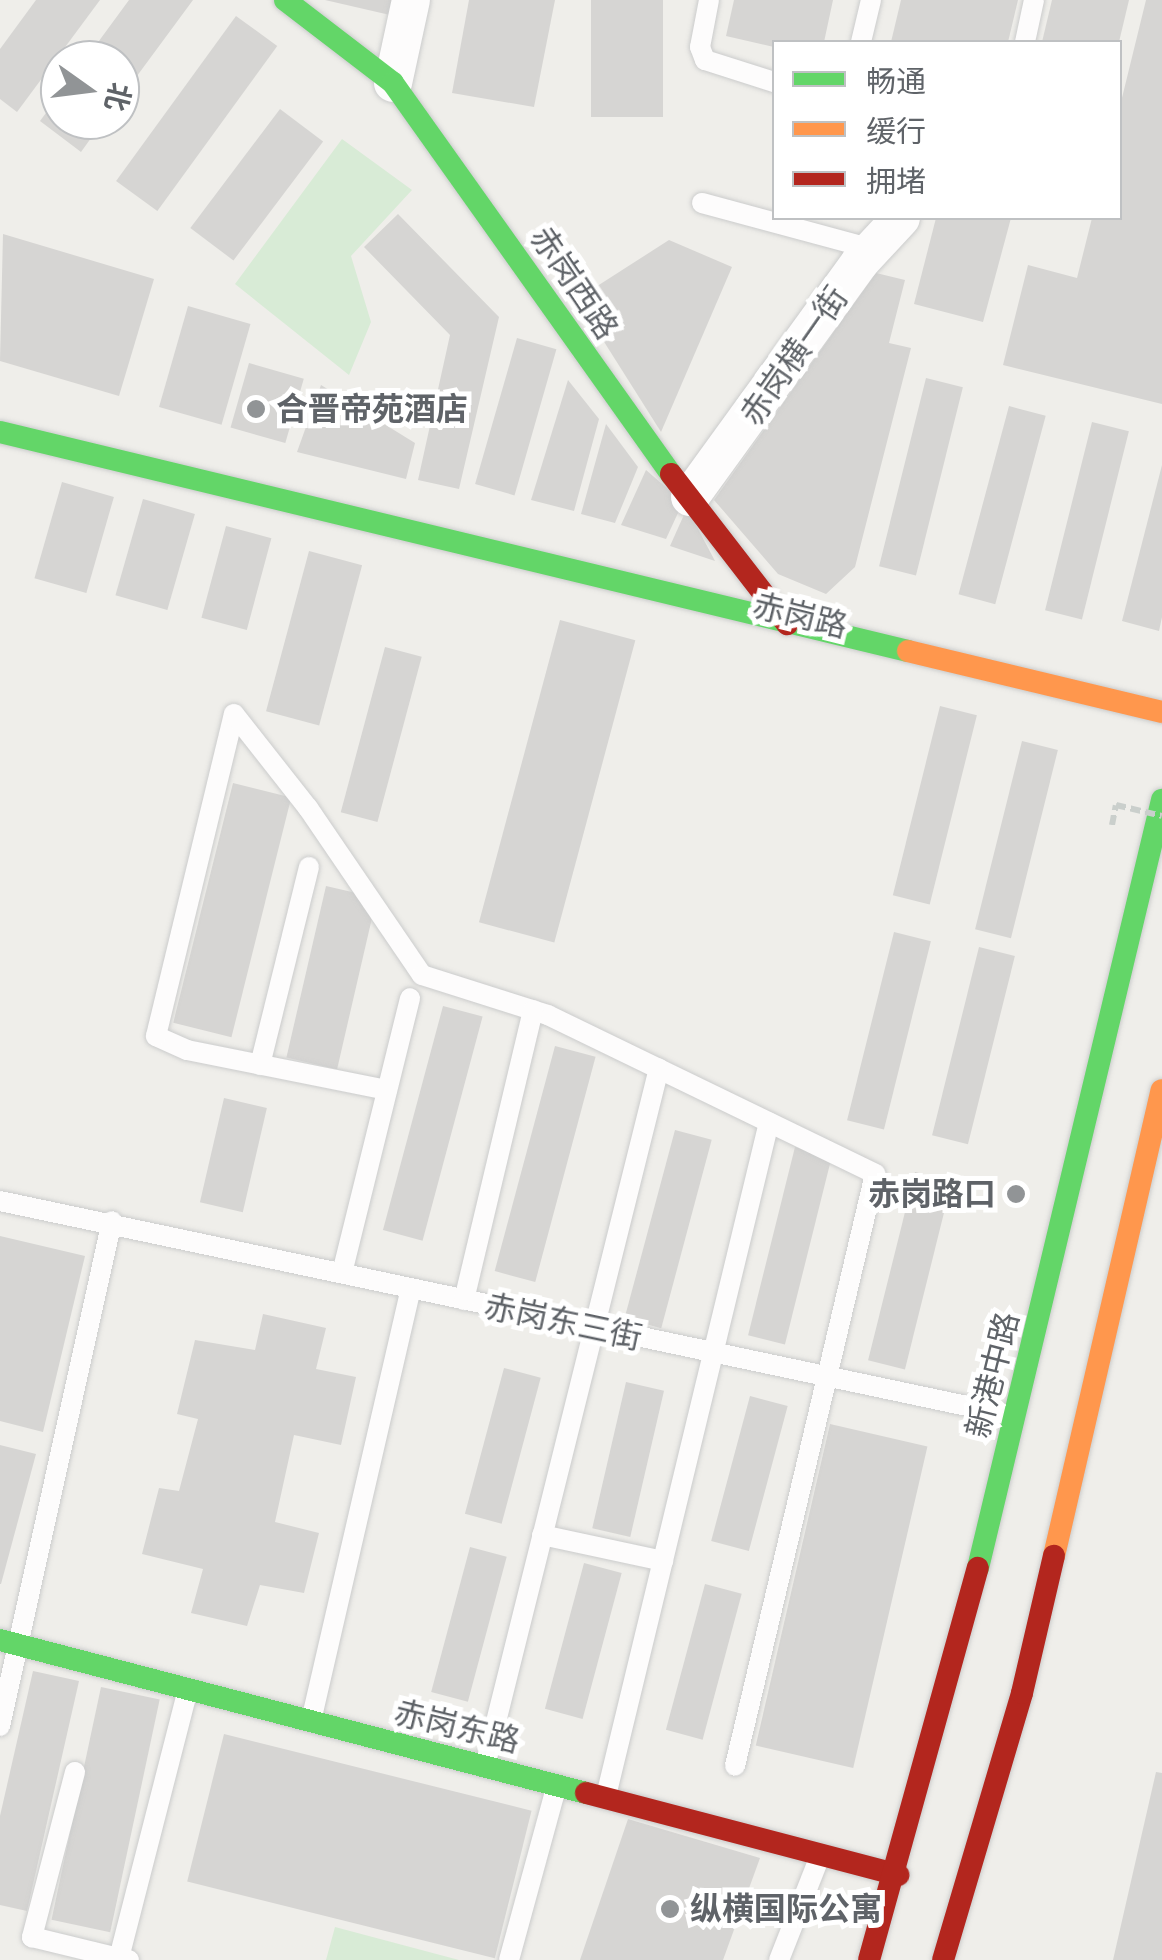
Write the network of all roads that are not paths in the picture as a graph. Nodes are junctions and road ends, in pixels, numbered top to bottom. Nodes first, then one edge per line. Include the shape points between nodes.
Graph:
1 (285, 0) edge
2 (411, 0) edge
3 (709, 0) edge
4 (870, 0) edge
5 (1034, 0) edge
6 (862, 40) edge
7 (1025, 40) edge
8 (772, 81) edge
9 (393, 82) junction
10 (702, 203) dead end
11 (899, 220) edge
12 (872, 249) junction
13 (0, 432) edge
14 (690, 498) junction
15 (428, 538) junction
16 (787, 624) junction
17 (914, 679) dead end
18 (1162, 712) edge
19 (1162, 800) edge
20 (310, 867) dead end
21 (410, 998) dead end
22 (533, 1010) junction
23 (260, 1065) junction
24 (659, 1068) junction
25 (387, 1090) junction
26 (1162, 1090) edge
27 (770, 1122) junction
28 (0, 1200) edge
29 (112, 1221) junction
30 (342, 1273) junction
31 (411, 1288) junction
32 (464, 1300) junction
33 (592, 1329) junction
34 (712, 1354) junction
35 (829, 1378) junction
36 (1016, 1416) junction
37 (542, 1534) junction
38 (663, 1561) junction
39 (10, 1644) edge
40 (187, 1691) junction
41 (311, 1722) junction
42 (0, 1726) edge
43 (735, 1766) dead end
44 (485, 1768) junction
45 (74, 1772) dead end
46 (557, 1786) junction
47 (606, 1798) junction
48 (820, 1854) junction
49 (915, 1879) junction
50 (965, 1891) junction
51 (61, 1952) edge
52 (124, 1959) edge
53 (509, 1960) edge
54 (778, 1960) edge
55 (870, 1960) edge
56 (942, 1960) edge

1 - 9 main road, 赤岗西路
2 - 9 street
3 - 8 lane via 700,46 705,60
4 - 6 lane
5 - 7 lane
9 - 14 main road, 赤岗西路 via 624,415
10 - 12 lane
11 - 12 street, 赤岗横一街
12 - 14 street, 赤岗横一街
13 - 15 main road, 赤岗路
14 - 16 main road, 赤岗西路
15 - 16 main road, 赤岗路
15 - 17 main road, 赤岗路 via 562,587
16 - 18 main road, 赤岗路
19 - 36 main road, 新港中路
20 - 23 lane
21 - 25 lane
22 - 23 lane via 422,976 308,808 234,714 156,1036
22 - 24 lane
22 - 32 lane
23 - 25 lane
24 - 27 lane
24 - 33 lane
25 - 30 lane
26 - 50 main road via 1060,1540
27 - 34 lane
27 - 35 lane via 875,1174
28 - 29 lane, 赤岗东三街
29 - 30 lane, 赤岗东三街
29 - 39 lane
30 - 31 lane, 赤岗东三街
31 - 32 lane, 赤岗东三街
31 - 41 lane
32 - 33 lane, 赤岗东三街
33 - 34 lane, 赤岗东三街
33 - 37 lane
34 - 35 lane, 赤岗东三街
34 - 38 lane
35 - 36 lane, 赤岗东三街
35 - 43 lane
36 - 49 main road, 新港中路
37 - 38 lane
37 - 44 lane
38 - 47 lane
39 - 40 main road, 赤岗东路
39 - 42 lane
40 - 41 main road, 赤岗东路
40 - 52 lane
41 - 44 main road, 赤岗东路
44 - 46 main road, 赤岗东路
45 - 51 lane via 32,1937
46 - 47 main road, 赤岗东路
46 - 53 lane
47 - 48 main road, 赤岗东路
48 - 49 main road, 赤岗东路
48 - 54 lane
49 - 50 main road, 赤岗东路
49 - 55 main road, 新港中路
50 - 56 main road
51 - 52 lane

